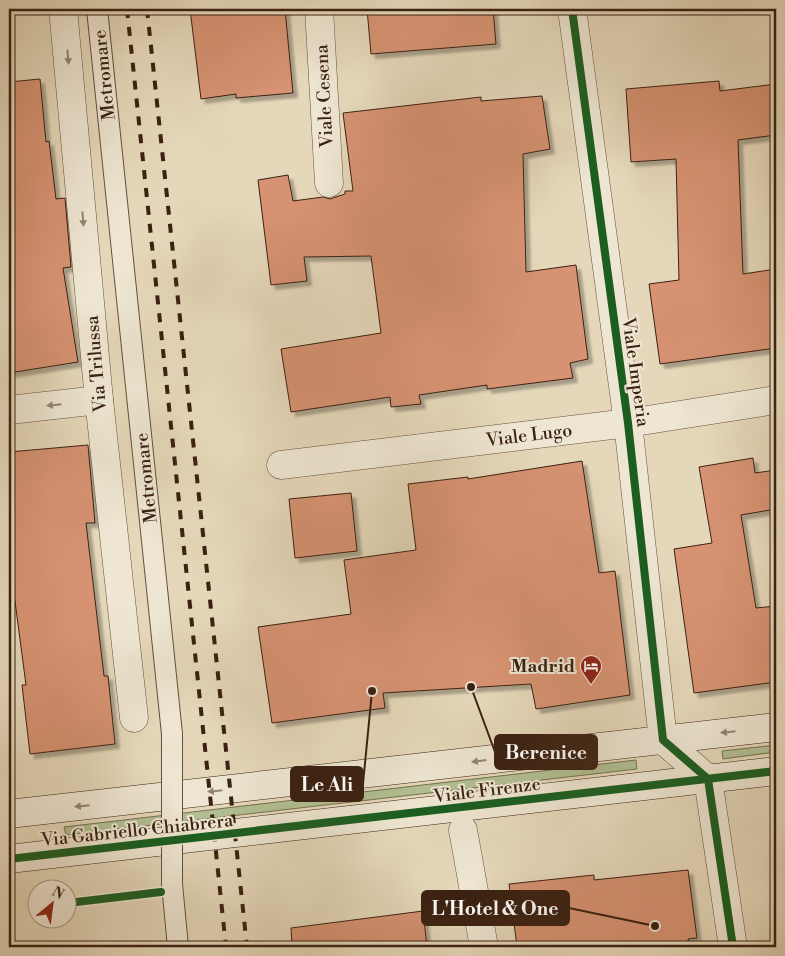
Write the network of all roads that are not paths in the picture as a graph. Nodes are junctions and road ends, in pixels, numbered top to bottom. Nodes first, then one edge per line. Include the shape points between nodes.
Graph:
1 (63, 9) edge
2 (97, 9) edge
3 (319, 9) edge
4 (572, 9) edge
5 (330, 183) dead end
6 (99, 400) junction
7 (776, 400) edge
8 (9, 410) edge
9 (628, 423) junction
10 (281, 465) dead end
11 (134, 718) dead end
12 (776, 727) edge
13 (664, 740) junction
14 (776, 771) edge
15 (708, 779) junction
16 (264, 786) joint
17 (9, 814) edge
18 (269, 830) joint
19 (464, 830) dead end
20 (9, 859) edge
21 (178, 947) edge
22 (484, 947) edge
23 (733, 947) edge

1 -> 6 street, Via Trilussa
2 - 21 lane, Metromare, bridge via 172,734 172,884
3 - 5 street, Viale Cesena
4 - 9 street, Viale Imperia
6 -> 8 street
6 - 11 street, Via Trilussa
7 - 9 street, Viale Lugo
9 - 10 street, Viale Lugo
9 - 13 street, Viale Imperia
12 -> 13 street, Viale Firenze
13 - 15 street
13 -> 16 street, Viale Firenze
14 - 15 street, Viale Firenze
15 - 18 street, Viale Firenze
15 - 23 street
16 -> 17 street, Via Gabriello Chiabrera
18 - 20 street, Via Gabriello Chiabrera
19 - 22 street

